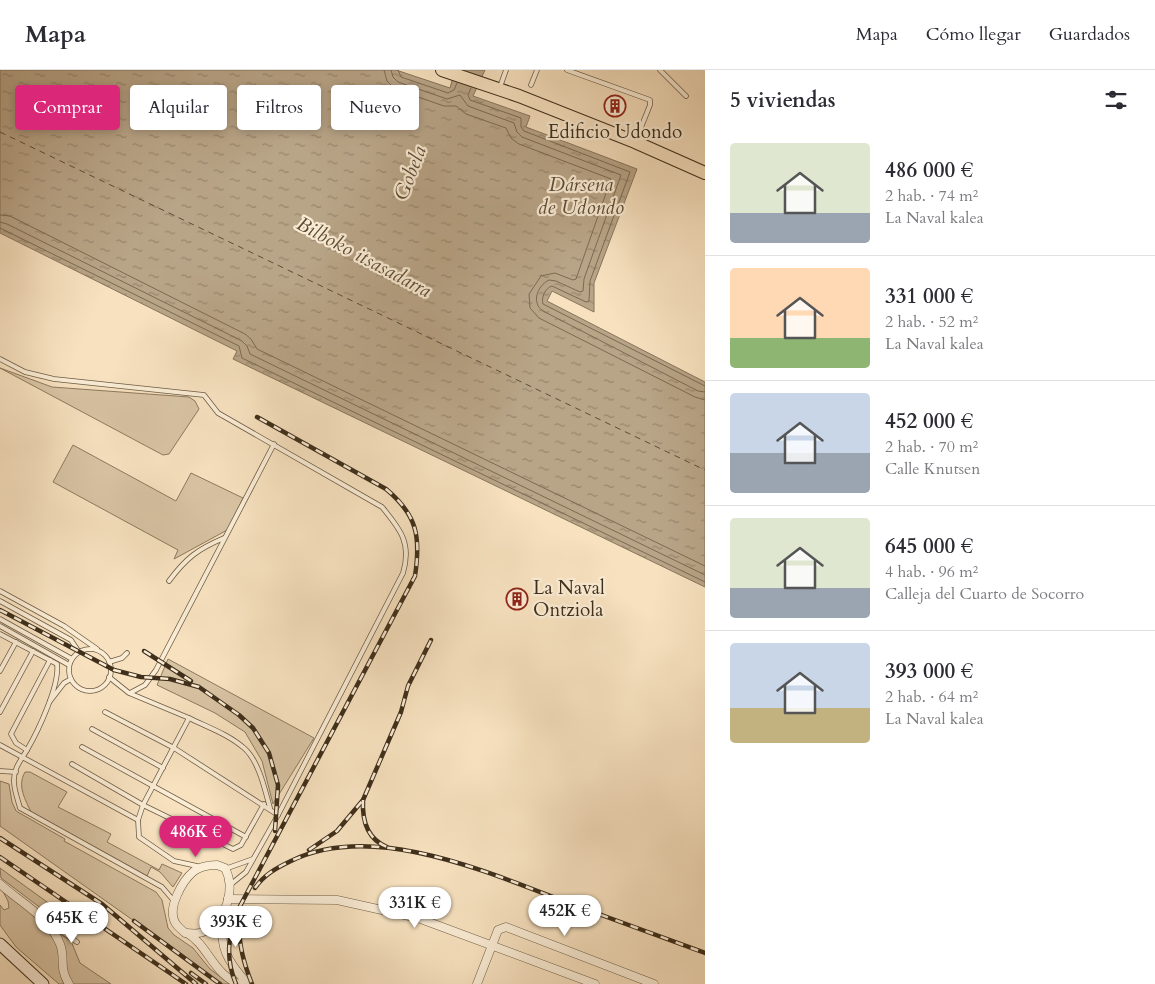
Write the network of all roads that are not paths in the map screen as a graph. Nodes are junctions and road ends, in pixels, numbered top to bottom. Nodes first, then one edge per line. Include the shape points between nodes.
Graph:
1 (506, 70) edge
2 (537, 70) edge
3 (567, 70) edge
4 (660, 70) edge
5 (444, 71) edge
6 (532, 85) dead end
7 (499, 88) junction
8 (686, 96) dead end
9 (635, 142) junction
10 (705, 173) edge
11 (0, 359) edge
12 (274, 444) junction
13 (224, 538) junction
14 (169, 581) dead end
15 (0, 591) edge
16 (0, 601) edge
17 (0, 618) edge
18 (0, 626) edge
19 (0, 634) edge
20 (16, 642) junction
21 (33, 651) junction
22 (99, 651) junction
23 (80, 652) junction
24 (127, 653) dead end
25 (72, 659) junction
26 (50, 660) junction
27 (108, 662) junction
28 (69, 665) junction
29 (0, 671) edge
30 (109, 677) junction
31 (71, 679) junction
32 (129, 693) junction
33 (48, 703) junction
34 (0, 712) edge
35 (105, 712) dead end
36 (189, 718) junction
37 (92, 729) dead end
38 (0, 745) edge
39 (82, 747) dead end
40 (174, 748) junction
41 (27, 750) junction
42 (22, 757) junction
43 (72, 764) dead end
44 (163, 768) junction
45 (0, 771) edge
46 (16, 772) junction
47 (154, 785) junction
48 (264, 804) junction
49 (143, 805) junction
50 (270, 808) junction
51 (278, 815) junction
52 (138, 820) junction
53 (246, 837) junction
54 (253, 859) junction
55 (204, 866) junction
56 (225, 869) junction
57 (0, 884) edge
58 (230, 885) junction
59 (228, 899) junction
60 (175, 903) junction
61 (222, 913) junction
62 (44, 919) junction
63 (185, 932) junction
64 (77, 942) dead end
65 (0, 944) edge
66 (492, 944) junction
67 (43, 984) edge
68 (68, 984) edge
69 (240, 984) edge
70 (248, 984) edge
71 (477, 984) edge
72 (595, 984) edge
73 (654, 984) edge

1 - 7 lane
2 - 6 lane
3 - 9 lane via 650,100
4 - 8 lane
5 - 7 main road
7 - 9 main road
9 - 10 main road
11 - 12 lane via 25,372 54,379 204,395 218,413
12 - 13 lane
12 - 51 lane via 382,507 400,529 406,555 397,586
13 - 14 lane via 184,560
13 - 32 lane via 156,670 145,684
15 - 22 lane via 64,626
16 - 23 lane via 71,640
17 - 25 lane
18 - 28 lane
19 - 20 lane
20 - 21 lane
20 - 29 lane
21 - 26 lane
21 - 34 lane
22 - 23 lane via 89,649
22 - 27 lane
23 - 25 lane
24 - 27 lane
25 - 28 lane
26 - 33 lane via 57,664 58,672
26 - 41 lane via 11,734 16,743
27 - 30 lane
28 - 31 lane
30 - 31 lane via 104,685 87,691
30 - 32 lane
31 - 33 lane
32 - 36 lane
33 - 41 lane
35 - 40 lane
36 - 40 lane
36 - 50 lane via 245,749
37 - 44 lane
38 - 42 lane
39 - 47 lane
40 - 44 lane
40 - 48 lane
41 - 42 lane
42 - 46 lane
42 - 52 lane
43 - 49 lane
44 - 47 lane
45 - 46 lane
46 - 60 lane via 14,782 20,808 162,887
47 - 49 lane
47 - 53 lane
48 - 50 lane
48 - 53 lane
49 - 52 lane
49 - 53 lane via 233,849
50 - 51 lane
51 - 54 lane
52 - 55 lane via 139,837 174,861
54 - 56 lane
54 - 58 lane via 246,872
55 - 56 street via 217,865
55 - 60 street via 184,882
56 - 58 street
57 - 62 street
58 - 59 street
59 - 61 street
59 - 66 street via 337,900 418,918
60 - 63 street via 176,924
61 - 63 street via 204,932
61 - 70 street via 225,953
62 - 64 lane
62 - 68 street via 62,949 62,973
63 - 69 street via 198,942 220,971
65 - 67 street
66 - 71 street
66 - 72 street
66 - 73 street via 498,930 506,927

